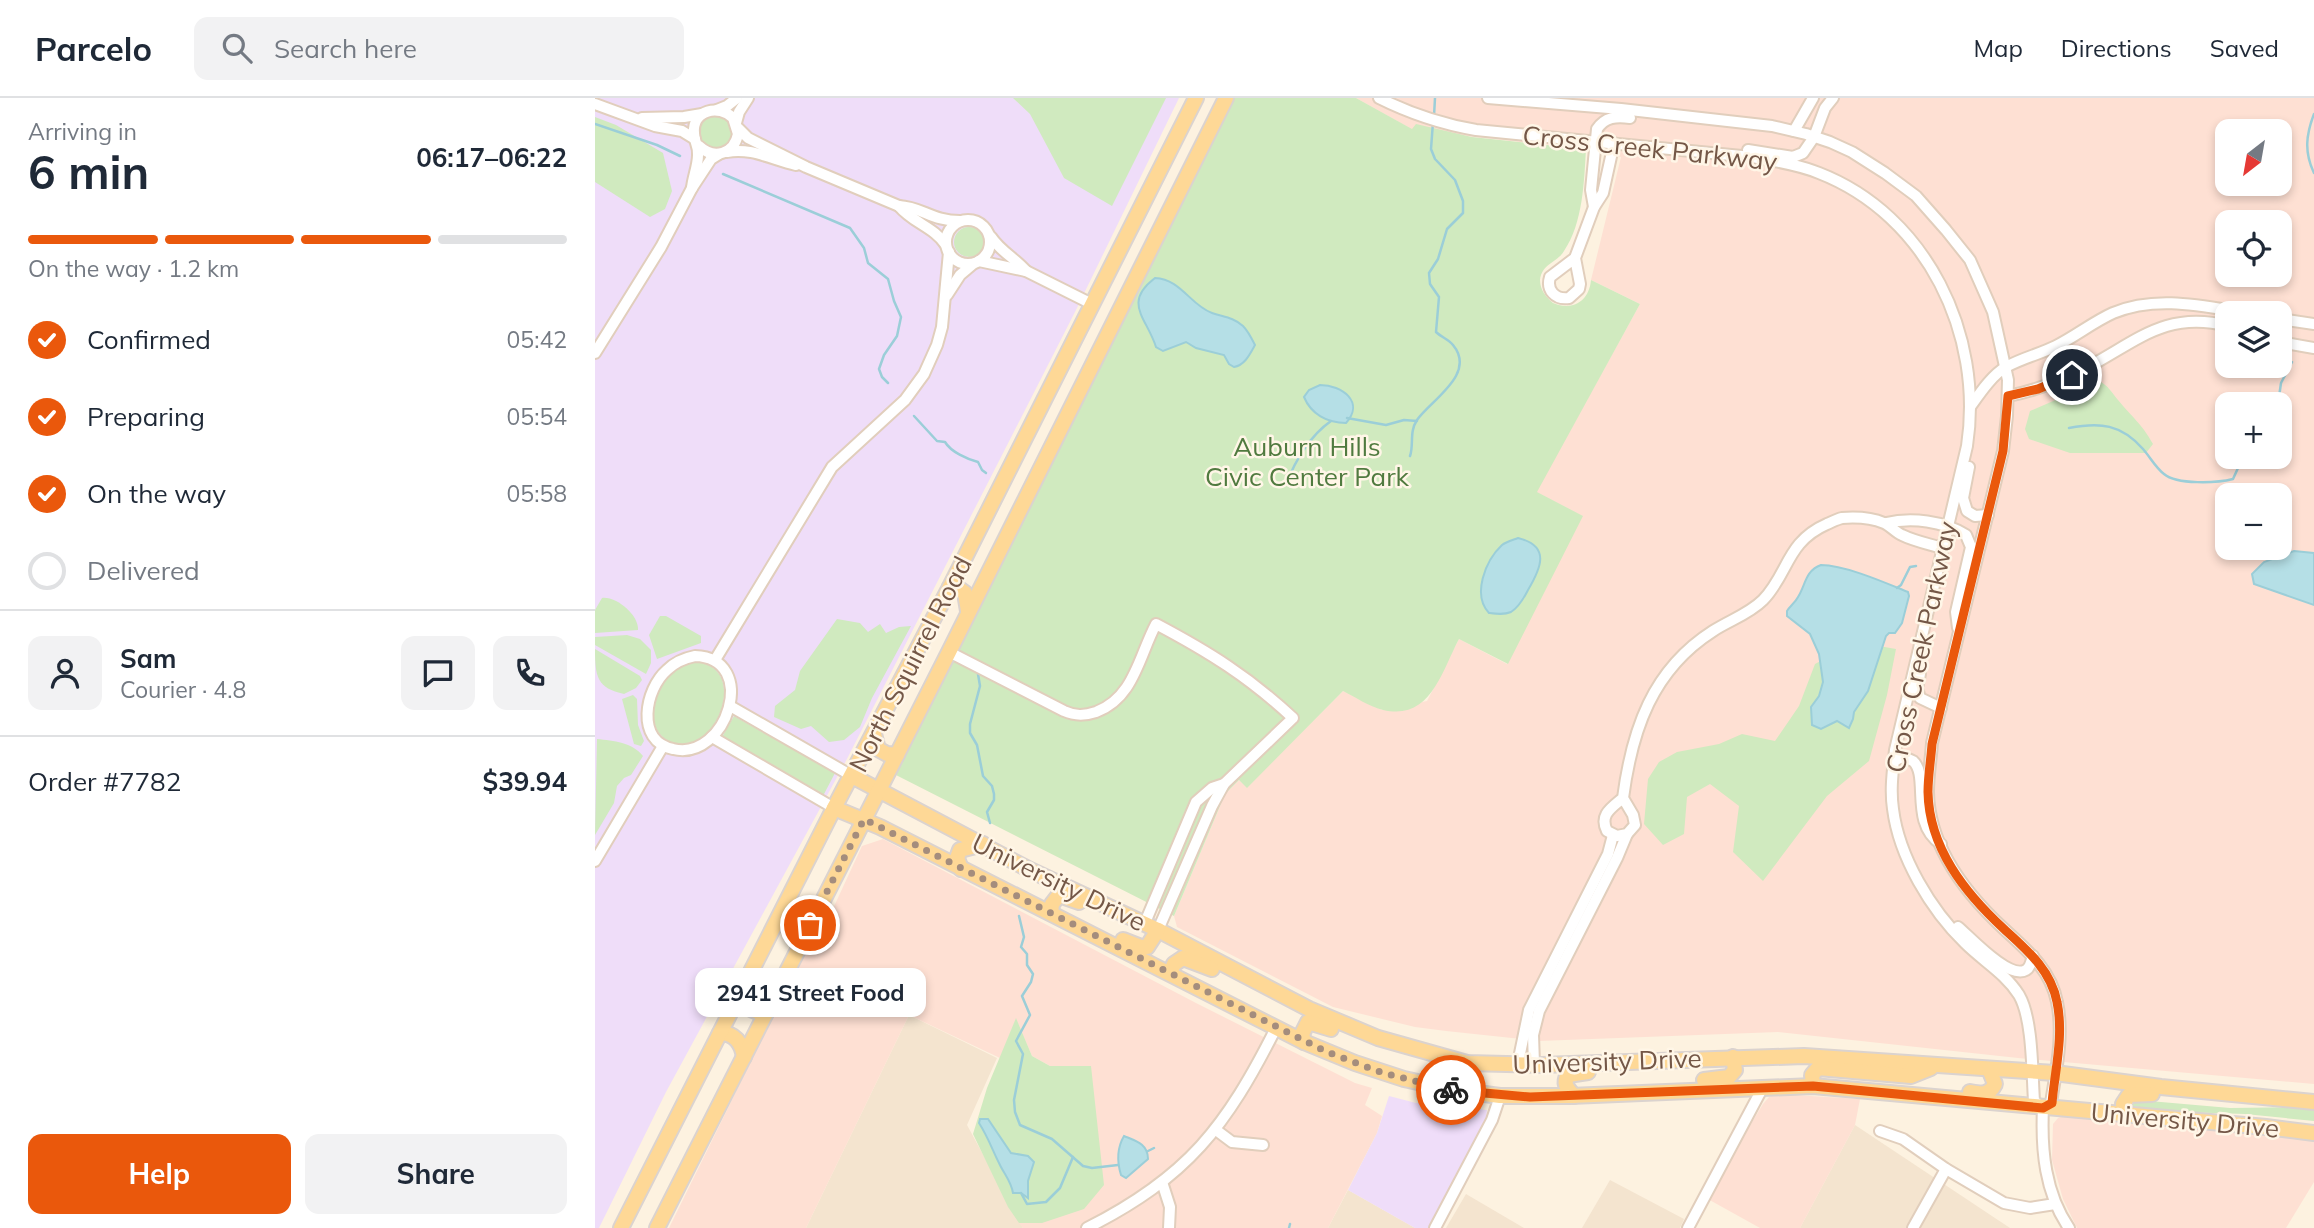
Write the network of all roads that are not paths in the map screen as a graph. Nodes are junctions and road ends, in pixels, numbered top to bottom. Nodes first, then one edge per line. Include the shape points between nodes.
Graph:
1 (737, 98) edge
2 (748, 98) edge
3 (1196, 98) edge
4 (1226, 98) edge
5 (1378, 98) edge
6 (1488, 98) edge
7 (1813, 98) edge
8 (1833, 98) edge
9 (595, 104) edge
10 (717, 110) junction
11 (703, 114) junction
12 (1679, 116) junction
13 (636, 119) junction
14 (737, 126) junction
15 (1794, 131) junction
16 (1814, 137) junction
17 (1595, 141) junction
18 (697, 143) junction
19 (1614, 144) junction
20 (722, 153) junction
21 (1712, 153) junction
22 (806, 167) junction
23 (692, 188) junction
24 (899, 206) junction
25 (1594, 207) junction
26 (1141, 208) junction
27 (961, 221) junction
28 (1160, 230) junction
29 (990, 236) junction
30 (947, 249) junction
31 (1575, 258) dead end
32 (976, 262) junction
33 (1027, 271) junction
34 (947, 295) junction
35 (1092, 304) junction
36 (2215, 308) edge
37 (2292, 321) edge
38 (2215, 324) edge
39 (2314, 324) edge
40 (1112, 326) junction
41 (2292, 345) edge
42 (2314, 345) edge
43 (595, 353) edge
44 (2005, 367) junction
45 (2008, 396) junction
46 (1045, 398) junction
47 (1970, 407) junction
48 (1065, 419) junction
49 (1969, 432) junction
50 (1023, 442) junction
51 (1042, 465) junction
52 (1987, 515) junction
53 (1886, 523) junction
54 (1947, 525) junction
55 (1942, 548) junction
56 (968, 551) junction
57 (987, 573) junction
58 (950, 587) junction
59 (968, 611) junction
60 (1925, 616) junction
61 (1959, 633) junction
62 (949, 652) junction
63 (715, 660) junction
64 (730, 706) junction
65 (1941, 708) junction
66 (874, 734) junction
67 (712, 737) junction
68 (663, 746) junction
69 (897, 755) junction
70 (1894, 761) junction
71 (852, 776) junction
72 (1224, 784) junction
73 (878, 791) junction
74 (1623, 798) junction
75 (834, 808) junction
76 (864, 819) junction
77 (1627, 834) junction
78 (1613, 835) junction
79 (983, 844) junction
80 (1941, 844) junction
81 (595, 861) edge
82 (961, 869) junction
83 (1165, 878) junction
84 (1179, 885) junction
85 (1051, 913) junction
86 (1067, 921) junction
87 (1946, 923) junction
88 (1146, 926) junction
89 (2033, 956) junction
90 (1170, 973) junction
91 (1262, 986) junction
92 (741, 992) junction
93 (766, 1013) junction
94 (1276, 1028) junction
95 (720, 1033) junction
96 (1304, 1042) junction
97 (1420, 1051) junction
98 (744, 1057) junction
99 (1733, 1057) junction
100 (1672, 1059) junction
101 (1355, 1063) junction
102 (1467, 1063) junction
103 (1518, 1063) junction
104 (1534, 1064) junction
105 (1935, 1066) junction
106 (1989, 1069) junction
107 (2032, 1072) junction
108 (2055, 1073) junction
109 (1813, 1086) junction
110 (1763, 1087) junction
111 (1889, 1093) junction
112 (1610, 1094) junction
113 (1500, 1096) junction
114 (1574, 1096) junction
115 (2278, 1097) junction
116 (2314, 1102) edge
117 (2043, 1108) junction
118 (2124, 1115) junction
119 (2314, 1124) edge
120 (2270, 1128) junction
121 (1216, 1130) junction
122 (1880, 1131) dead end
123 (2314, 1133) edge
124 (1263, 1145) dead end
125 (1946, 1169) junction
126 (1162, 1182) junction
127 (2055, 1204) junction
128 (621, 1228) edge
129 (657, 1228) edge
130 (1087, 1228) edge
131 (1169, 1228) edge
132 (1435, 1228) edge
133 (1688, 1228) edge
134 (1913, 1228) edge
135 (2069, 1228) edge

1 - 10 street
2 - 14 street
3 - 26 main road, North Squirrel Road
4 - 28 main road, North Squirrel Road
5 - 17 street, Cross Creek Parkway via 1442,124
6 - 12 street, Cross Creek Parkway
7 - 15 street
8 - 16 street
9 - 13 street
10 - 11 street
10 - 14 street via 729,114
11 - 13 street
11 - 18 street via 694,125
12 - 15 street, Cross Creek Parkway
12 - 17 street via 1668,121 1618,117 1603,121
13 - 18 street via 682,131
14 - 20 street via 734,145
14 - 22 street via 748,138
15 - 16 street, Cross Creek Parkway
16 - 21 street via 1803,153 1793,157 1739,149
16 - 44 street, Cross Creek Parkway via 1852,152 1885,173 1916,196 1946,229 1970,260 1993,312
17 - 19 street, Cross Creek Parkway
17 - 25 street
18 - 20 street via 705,151
18 - 23 street
19 - 21 street, Cross Creek Parkway
19 - 25 street via 1603,193
20 - 22 street via 747,150
20 - 23 street via 711,159
21 - 47 street, Cross Creek Parkway via 1789,163 1819,172 1883,210 1928,261 1951,302 1964,344
22 - 24 street
23 - 43 street
24 - 27 street via 935,219
24 - 30 street via 934,230
25 - 31 street
26 - 28 main road via 1144,223
26 - 35 main road, North Squirrel Road
27 - 29 street via 980,223
27 - 30 street via 949,232
28 - 40 main road, North Squirrel Road
29 - 32 street via 989,250
29 - 33 street
30 - 32 street via 959,262
30 - 34 street
32 - 33 street
32 - 34 street
33 - 35 street
34 - 63 street via 937,345 924,374 905,400 832,467
35 - 40 main road via 1108,307
35 - 46 main road, North Squirrel Road
36 - 44 street via 2171,302 2142,304
37 - 39 street
38 - 45 street via 2194,322 2157,328 2072,375
40 - 48 main road, North Squirrel Road
41 - 42 street
44 - 45 street, Cross Creek Parkway
44 - 47 street
45 - 52 street, Cross Creek Parkway via 2003,451
46 - 48 main road via 1051,415
46 - 50 main road, North Squirrel Road
47 - 49 street, Cross Creek Parkway
48 - 51 main road, North Squirrel Road
49 - 52 street via 1975,442 1963,498 1967,511
49 - 54 street, Cross Creek Parkway
50 - 51 main road via 1038,447
50 - 56 main road, North Squirrel Road
51 - 57 main road, North Squirrel Road
52 - 61 street, Cross Creek Parkway
53 - 54 street via 1902,519
53 - 55 street via 1901,535
53 - 74 street via 1840,518 1819,527 1797,546 1765,598 1713,631 1678,661 1639,722
54 - 55 street, Cross Creek Parkway
54 - 61 street via 1966,535 1971,547 1956,612
55 - 60 street, Cross Creek Parkway
56 - 57 main road via 971,566
56 - 58 main road, North Squirrel Road
57 - 59 main road, North Squirrel Road
58 - 59 main road via 965,593
58 - 66 main road, North Squirrel Road
59 - 62 main road, North Squirrel Road
60 - 65 street via 1929,635 1917,688 1920,698
60 - 70 street, Cross Creek Parkway
61 - 65 street, Cross Creek Parkway
62 - 69 main road, North Squirrel Road
62 - 72 street via 1064,711 1084,715 1101,710 1122,694 1156,624 1224,662 1293,718
63 - 64 street via 730,684
63 - 68 street via 686,658 668,668 655,684 648,703 648,723
64 - 67 street
64 - 71 street, University Drive
65 - 80 street, Cross Creek Parkway via 1928,793
66 - 69 main road via 879,749
66 - 71 main road, North Squirrel Road
67 - 68 street via 683,750
67 - 75 street, University Drive
68 - 81 street
69 - 73 main road, North Squirrel Road
70 - 80 street via 1902,757 1918,769 1922,814 1929,836
70 - 87 street, Cross Creek Parkway via 1893,811 1901,839 1931,904
71 - 73 main road, University Drive
71 - 75 main road, North Squirrel Road
72 - 83 street via 1196,802
72 - 84 street
73 - 76 main road, North Squirrel Road
73 - 79 main road, University Drive
74 - 77 street via 1635,818
74 - 78 street via 1604,817 1605,828
75 - 76 main road, University Drive
75 - 92 main road, North Squirrel Road
76 - 82 main road, University Drive
76 - 93 main road, North Squirrel Road
77 - 78 street
77 - 104 street via 1539,1011 1533,1035
78 - 103 street via 1608,854 1529,1010
79 - 82 main road via 960,850
79 - 88 main road, University Drive
80 - 89 street, Cross Creek Parkway via 1967,891
82 - 85 main road, University Drive
83 - 84 street
83 - 88 street
84 - 88 street
85 - 86 main road, University Drive
85 - 88 main road via 1055,898 1064,896 1111,918
86 - 88 main road via 1091,923 1141,947 1147,947
86 - 90 main road, University Drive
87 - 89 street via 1955,924 2004,968 2016,973 2025,971
87 - 107 street, Cross Creek Parkway via 2005,977 2019,997 2026,1015
88 - 91 main road, University Drive
89 - 108 street, Cross Creek Parkway via 2057,1000
90 - 91 main road via 1183,958 1232,980
90 - 94 main road, University Drive
91 - 97 main road, University Drive via 1337,1022
92 - 93 main road via 748,1007
92 - 95 main road, North Squirrel Road
93 - 98 main road, North Squirrel Road
94 - 96 main road, University Drive
94 - 121 street via 1241,1095
95 - 98 main road via 736,1038
95 - 128 main road, North Squirrel Road
96 - 97 main road via 1303,1030 1311,1022 1385,1050
96 - 101 main road, University Drive
97 - 102 main road, University Drive
98 - 129 main road, North Squirrel Road
99 - 100 main road, University Drive
99 - 105 main road, University Drive via 1804,1056
99 - 112 main road via 1733,1073 1722,1079 1648,1083
100 - 104 main road, University Drive
100 - 114 main road via 1643,1070 1568,1075 1564,1083
101 - 102 main road via 1377,1062 1451,1080 1465,1077
101 - 113 main road, University Drive via 1423,1084
102 - 103 main road, University Drive
103 - 104 main road, University Drive
105 - 106 main road, University Drive
105 - 109 main road via 1911,1076 1818,1069 1812,1075
106 - 107 main road, University Drive
106 - 111 main road via 1995,1084 1985,1094 1910,1087
107 - 108 main road, University Drive
107 - 117 street, Cross Creek Parkway via 2034,1101
108 - 115 main road, University Drive
108 - 117 street, Cross Creek Parkway via 2052,1103
109 - 110 main road, University Drive
109 - 111 main road, University Drive
110 - 112 main road, University Drive
110 - 133 street
111 - 117 main road, University Drive
112 - 114 main road, University Drive
113 - 114 main road, University Drive
113 - 132 street
115 - 116 main road, University Drive
115 - 118 main road via 2254,1104 2134,1094 2123,1104
117 - 118 main road, University Drive
117 - 127 street via 2041,1142
118 - 120 main road, University Drive
119 - 120 main road via 2283,1121
120 - 123 main road, University Drive
121 - 124 street via 1232,1142
121 - 126 street
122 - 125 street via 1903,1139
125 - 127 street via 2004,1203 2030,1208
125 - 134 street
126 - 130 street
126 - 131 street via 1170,1207
127 - 135 street

